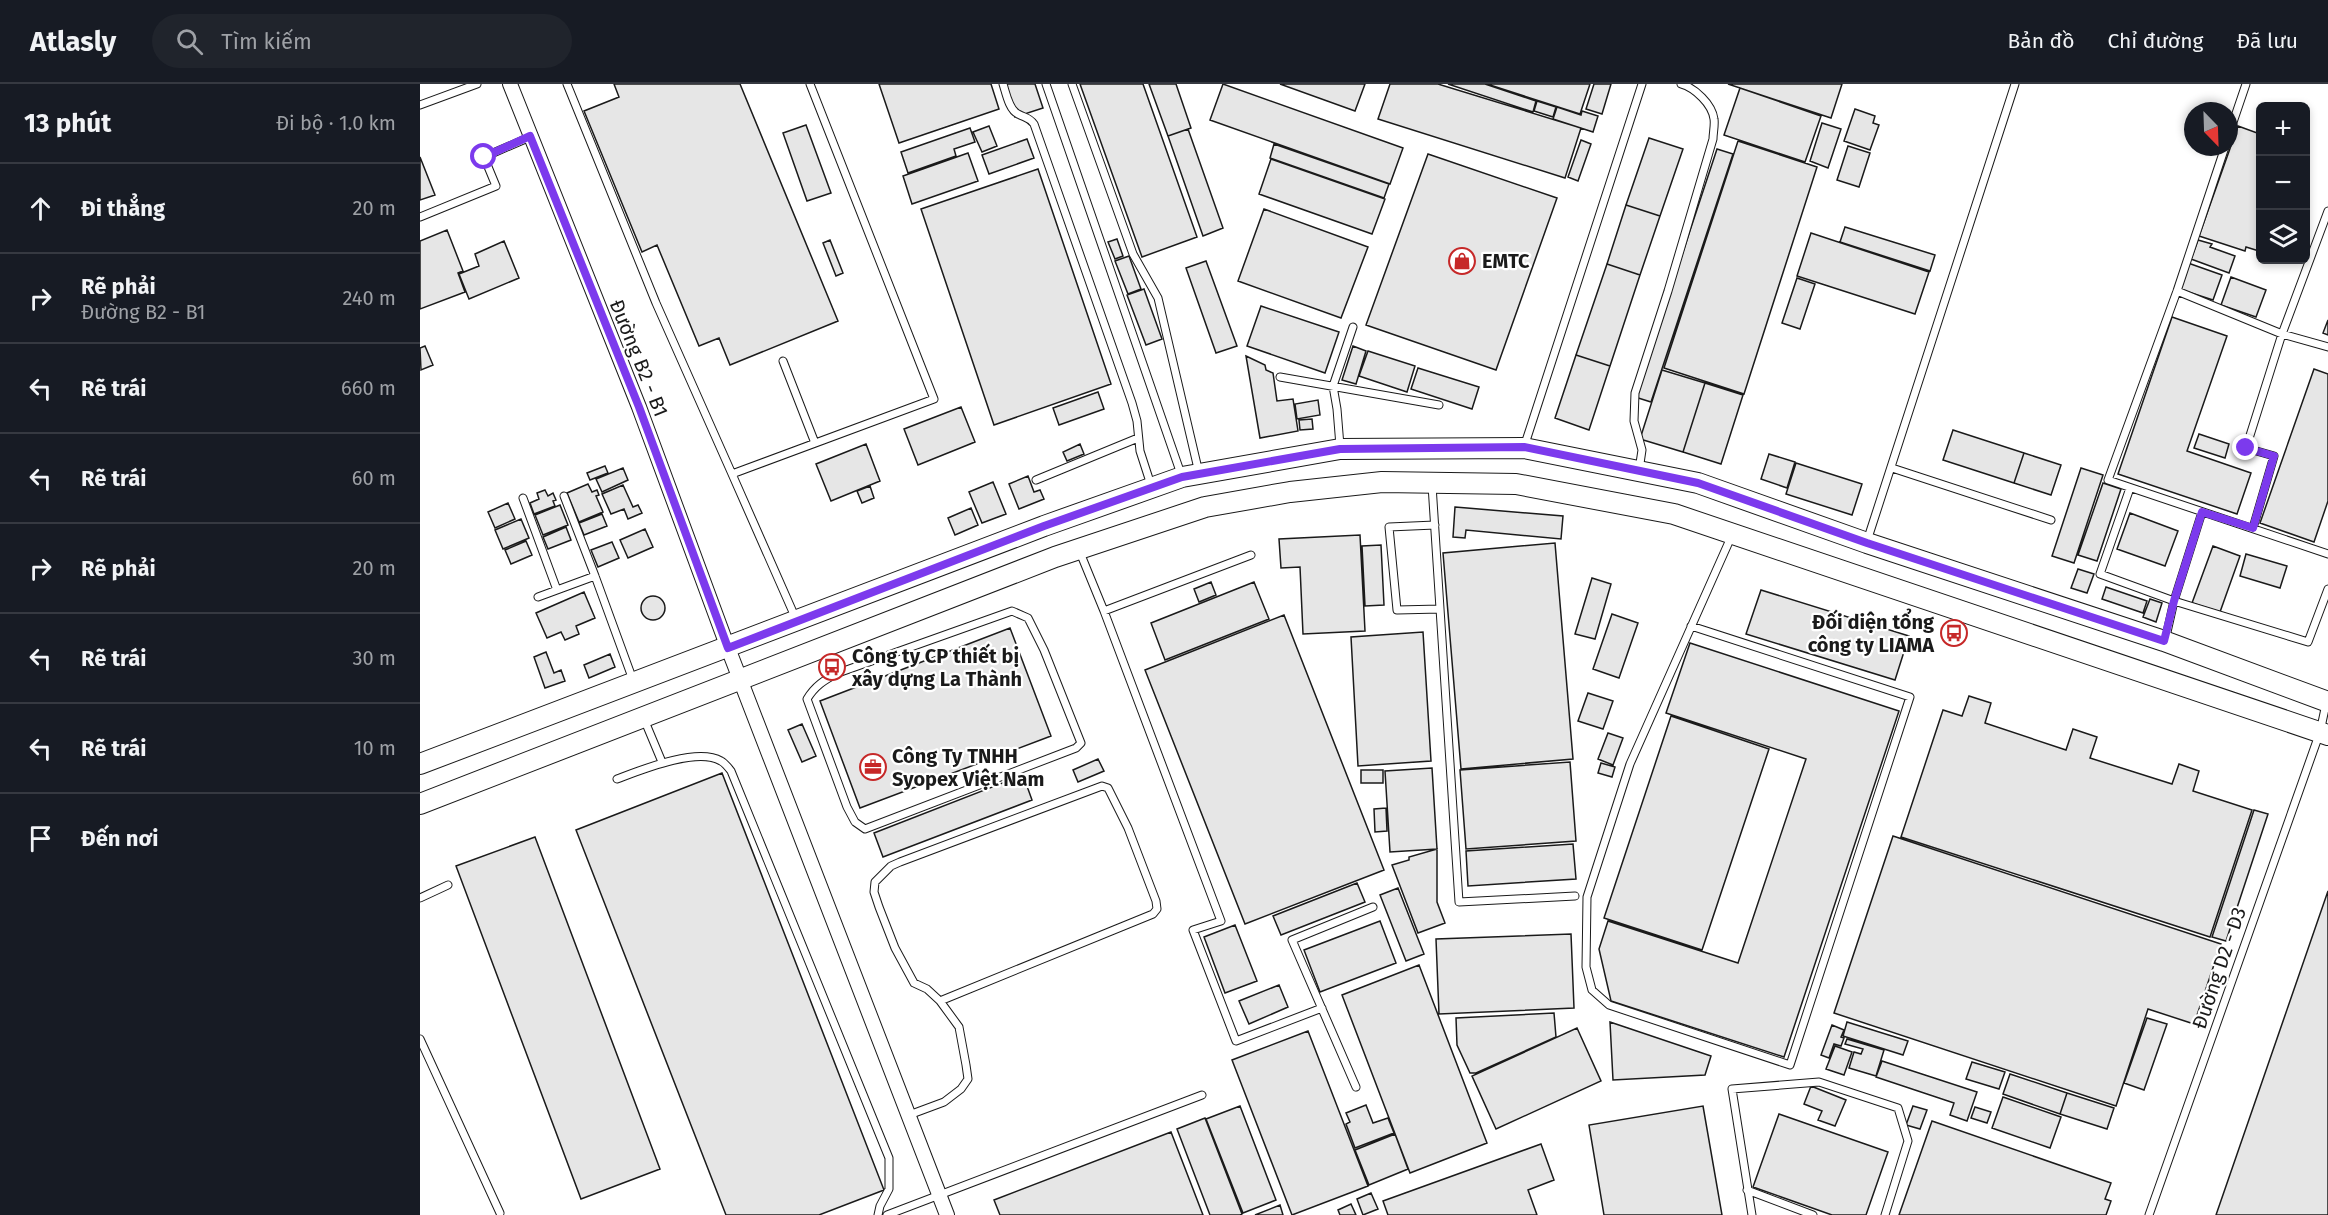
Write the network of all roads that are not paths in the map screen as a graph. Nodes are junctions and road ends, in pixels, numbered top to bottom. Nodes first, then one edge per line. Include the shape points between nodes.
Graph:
1 (477, 84) edge
2 (510, 84) edge
3 (567, 84) edge
4 (810, 84) edge
5 (1003, 84) edge
6 (1046, 84) edge
7 (1072, 84) edge
8 (1642, 84) edge
9 (1681, 84) edge
10 (2015, 84) edge
11 (2246, 84) edge
12 (420, 105) edge
13 (2238, 108) edge
14 (530, 136) junction
15 (2222, 156) edge
16 (2328, 212) edge
17 (420, 217) edge
18 (2177, 291) junction
19 (1353, 327) dead end
20 (2282, 334) junction
21 (2328, 347) edge
22 (783, 361) dead end
23 (1280, 377) dead end
24 (1333, 386) junction
25 (1439, 405) dead end
26 (1138, 438) junction
27 (815, 443) junction
28 (1524, 447) junction
29 (1340, 449) junction
30 (1892, 468) junction
31 (1639, 471) junction
32 (732, 474) junction
33 (1190, 475) junction
34 (1036, 480) dead end
35 (1432, 485) junction
36 (1152, 488) junction
37 (2130, 488) junction
38 (564, 496) dead end
39 (523, 498) dead end
40 (2202, 512) junction
41 (2051, 520) dead end
42 (1435, 525) junction
43 (2253, 528) junction
44 (1732, 534) junction
45 (1867, 543) junction
46 (1079, 550) junction
47 (2328, 554) edge
48 (1251, 555) dead end
49 (595, 576) junction
50 (2328, 589) edge
51 (557, 590) junction
52 (538, 597) dead end
53 (2174, 601) junction
54 (1440, 609) junction
55 (1104, 611) junction
56 (1028, 618) joint
57 (796, 620) junction
58 (1691, 626) junction
59 (2164, 641) junction
60 (728, 648) junction
61 (741, 679) junction
62 (634, 682) junction
63 (2328, 700) edge
64 (644, 717) junction
65 (2324, 734) edge
66 (662, 762) junction
67 (420, 764) edge
68 (617, 779) dead end
69 (420, 804) edge
70 (448, 885) dead end
71 (1575, 896) dead end
72 (420, 898) edge
73 (1373, 908) dead end
74 (940, 1001) junction
75 (1322, 1008) junction
76 (420, 1040) edge
77 (1356, 1087) dead end
78 (1202, 1095) dead end
79 (909, 1115) junction
80 (1747, 1190) junction
81 (939, 1195) junction
82 (500, 1213) dead end
83 (878, 1215) edge
84 (887, 1215) edge
85 (947, 1215) edge
86 (1752, 1215) edge
87 (1813, 1215) edge
88 (1886, 1215) edge
89 (2149, 1215) edge

1 - 12 lane
2 - 14 street, Đường B2 - B1
3 - 32 lane via 656,303
4 - 27 lane via 934,399
5 - 26 lane via 1012,109 1034,123 1132,403
6 - 33 lane
7 - 33 lane via 1133,254 1158,298
8 - 28 lane
9 - 31 lane via 1711,108 1715,120 1713,139 1635,393 1634,421 1642,450
10 - 30 lane
11 - 13 lane
14 - 17 lane via 484,157 496,186
14 - 60 street, Đường B2 - B1 via 639,407
15 - 18 lane
16 - 20 lane
18 - 20 lane
18 - 37 lane via 2108,480
19 - 24 lane
20 - 21 lane
20 - 43 lane via 2246,448 2274,456
22 - 27 lane
23 - 24 lane
24 - 25 lane
24 - 29 lane
26 - 34 lane
26 - 36 lane
27 - 32 lane
28 - 29 street
28 - 31 street
29 - 33 street
30 - 41 lane
30 - 45 lane
31 - 45 street via 1698,483
32 - 57 lane
33 - 36 street
35 - 42 lane
35 - 44 street via 1516,484 1674,514
35 - 46 street via 1382,482 1205,507
36 - 57 street
37 - 40 lane
37 - 53 lane via 2100,574
38 - 49 lane
39 - 51 lane
40 - 43 lane
40 - 53 lane
42 - 54 lane
42 - 54 lane via 1389,526 1397,610
43 - 47 lane
44 - 58 lane
44 - 65 street
45 - 59 street
46 - 55 lane
46 - 61 street
48 - 55 lane
49 - 51 lane
49 - 62 lane
50 - 53 lane via 2308,642
51 - 52 lane
53 - 59 lane
54 - 71 lane via 1459,902
55 - 75 lane via 1221,921 1193,930 1236,1041
56 - 56 lane via 1081,743 865,829 855,822 807,699 813,689 838,674 1012,610
57 - 60 street
58 - 58 lane via 1910,697 1790,1065 1609,1005 1592,990 1586,968 1587,897 1630,764
59 - 63 street
60 - 61 street, Đường B2 - B1
60 - 62 street
61 - 64 street
61 - 79 street, Đường B2 - B1
62 - 67 street
63 - 65 lane, Đường D2 - D3
64 - 66 lane
64 - 69 street
65 - 89 lane, Đường D2 - D3
66 - 68 lane
66 - 83 lane via 712,758 723,761 731,771 889,1158 889,1189
70 - 72 lane
73 - 75 lane via 1292,940
74 - 74 lane via 1153,914 1157,909 1128,828 1108,788 1102,786 900,862 875,882 874,892 886,926 914,982
74 - 79 lane via 959,1027 968,1079 944,1102
75 - 77 lane
76 - 82 lane
78 - 81 lane
79 - 81 street, Đường B2 - B1
80 - 86 lane
80 - 87 lane
80 - 88 lane via 1732,1089 1819,1082 1898,1108 1908,1141
81 - 84 lane
81 - 85 street, Đường B2 - B1

